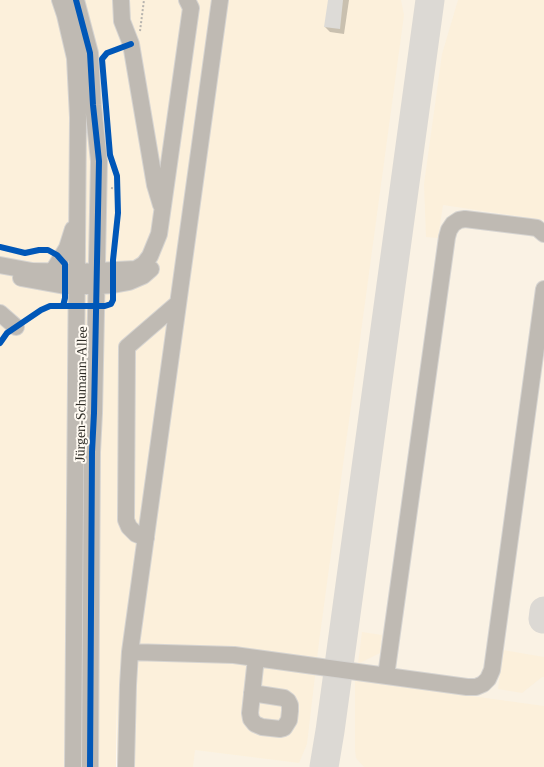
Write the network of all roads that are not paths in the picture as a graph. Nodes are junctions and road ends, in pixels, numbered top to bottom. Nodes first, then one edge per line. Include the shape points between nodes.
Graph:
1 (60, 0) edge
2 (76, 0) edge
3 (120, 0) edge
4 (188, 0) edge
5 (220, 0) edge
6 (162, 208) junction
7 (77, 210) junction
8 (544, 234) edge
9 (0, 265) edge
10 (53, 271) junction
11 (0, 272) edge
12 (77, 279) junction
13 (97, 279) junction
14 (544, 289) edge
15 (178, 303) junction
16 (0, 313) edge
17 (16, 327) dead end
18 (146, 538) junction
19 (130, 652) junction
20 (256, 658) junction
21 (386, 676) junction
22 (252, 693) dead end
23 (73, 767) edge
24 (90, 767) edge
25 (126, 767) edge

1 - 7 street, Jürgen-Schumann-Allee via 75,58 78,117
2 - 13 street, Jürgen-Schumann-Allee via 90,53 98,141
3 - 6 street via 122,21 131,44 154,185
4 - 6 street via 191,8
5 - 15 street
6 - 13 street via 159,234 144,264 136,269
7 - 10 street, Jürgen-Schumann-Allee via 67,248
7 - 12 street, Jürgen-Schumann-Allee
8 - 21 street via 537,228 466,219 459,220 449,230
9 - 10 street via 32,271
10 - 12 street
11 - 12 street via 65,286
12 - 13 street
12 - 23 street, Jürgen-Schumann-Allee
13 - 24 street, Jürgen-Schumann-Allee via 92,452
14 - 21 street via 492,670 488,679 476,687
15 - 18 street
15 - 18 street via 127,347 126,520 136,534
16 - 17 street
18 - 19 street
19 - 20 street via 224,654
19 - 25 street
20 - 21 street
20 - 22 street

